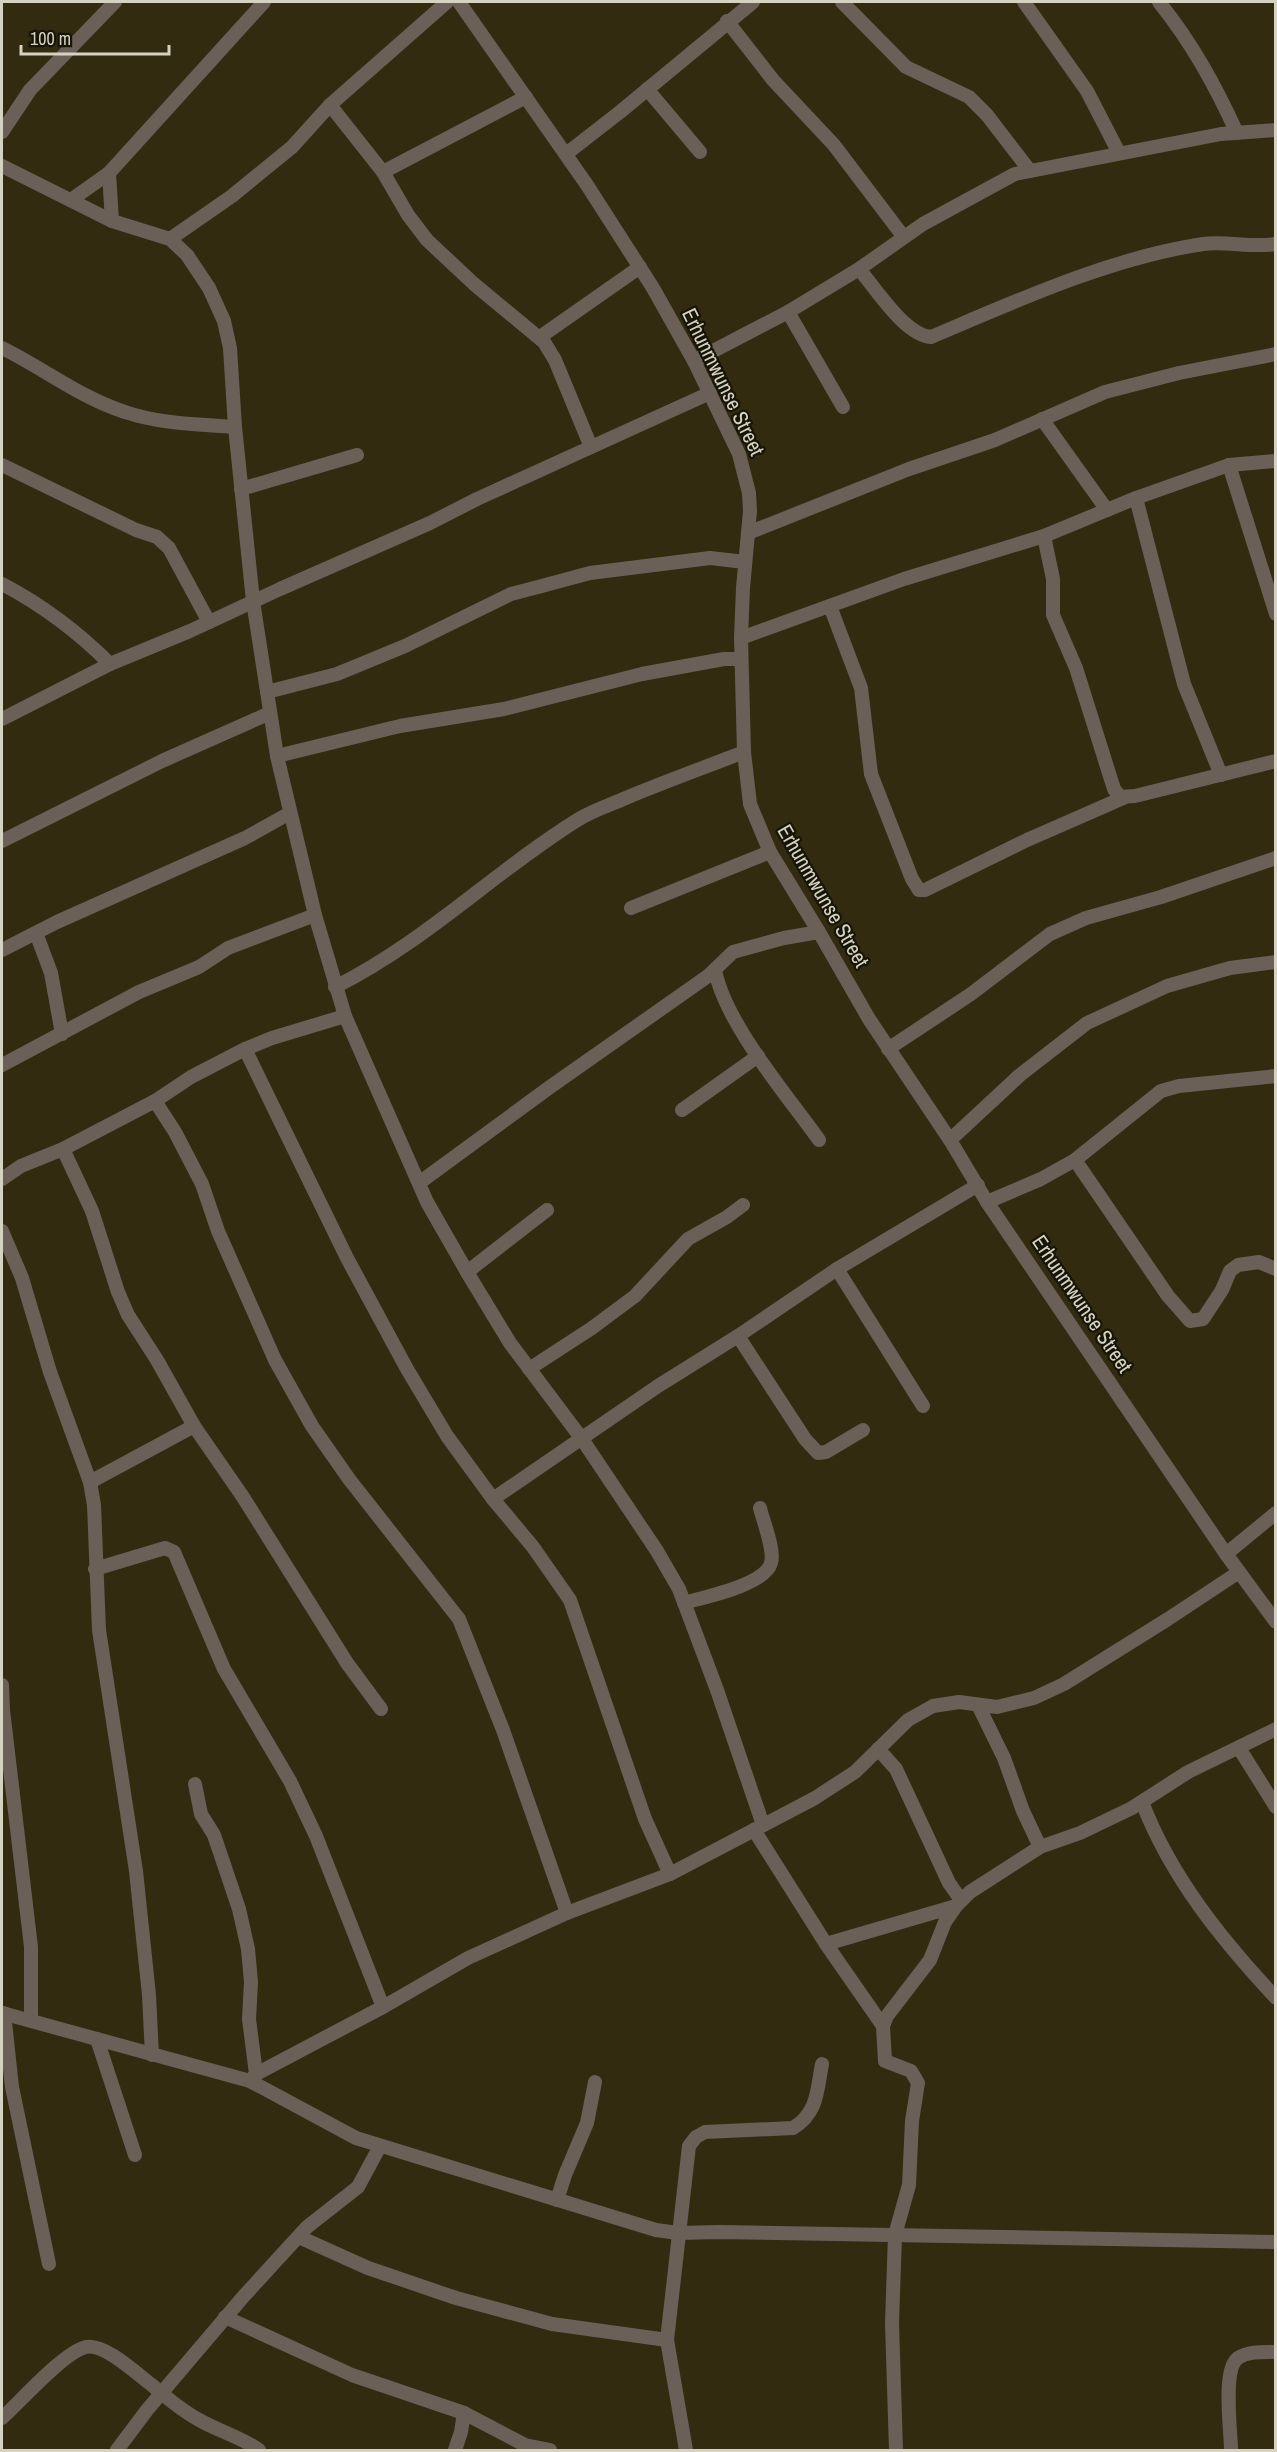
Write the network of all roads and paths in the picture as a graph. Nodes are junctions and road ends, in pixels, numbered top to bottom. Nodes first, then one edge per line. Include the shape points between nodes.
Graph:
1 (115, 2) edge
2 (264, 2) edge
3 (447, 2) edge
4 (459, 2) edge
5 (753, 2) edge
6 (842, 2) edge
7 (1024, 2) edge
8 (1159, 2) edge
9 (727, 21) junction
10 (647, 89) junction
11 (526, 97) junction
12 (330, 105) junction
13 (1275, 130) edge
14 (2, 132) edge
15 (1237, 133) junction
16 (700, 152) dead end
17 (566, 153) junction
18 (1119, 153) junction
19 (2, 166) edge
20 (1030, 171) junction
21 (383, 172) junction
22 (109, 173) junction
23 (70, 200) junction
24 (112, 221) junction
25 (903, 236) junction
26 (170, 239) junction
27 (1275, 244) edge
28 (640, 267) junction
29 (859, 269) junction
30 (788, 312) junction
31 (540, 337) junction
32 (2, 348) edge
33 (1275, 354) edge
34 (694, 361) junction
35 (710, 393) junction
36 (843, 407) dead end
37 (1042, 418) junction
38 (235, 427) junction
39 (591, 447) junction
40 (357, 455) dead end
41 (1275, 461) edge
42 (2, 465) edge
43 (1228, 465) junction
44 (241, 489) junction
45 (1136, 498) junction
46 (1107, 510) junction
47 (748, 533) junction
48 (1044, 536) junction
49 (745, 562) junction
50 (1269, 568) edge
51 (2, 584) edge
52 (253, 600) junction
53 (830, 606) junction
54 (1275, 614) edge
55 (210, 622) junction
56 (741, 638) junction
57 (741, 659) junction
58 (110, 664) junction
59 (267, 692) junction
60 (4, 713) edge
61 (270, 713) junction
62 (744, 752) junction
63 (277, 756) junction
64 (1275, 761) edge
65 (1221, 775) junction
66 (1123, 798) junction
67 (290, 813) junction
68 (2, 841) edge
69 (770, 852) junction
70 (1275, 858) edge
71 (631, 909) dead end
72 (315, 915) junction
73 (819, 932) junction
74 (36, 933) junction
75 (2, 950) edge
76 (1275, 962) edge
77 (715, 970) junction
78 (335, 987) junction
79 (345, 1016) junction
80 (62, 1034) junction
81 (244, 1049) junction
82 (888, 1049) junction
83 (758, 1056) junction
84 (2, 1065) edge
85 (1275, 1076) edge
86 (155, 1101) junction
87 (682, 1110) dead end
88 (819, 1140) dead end
89 (950, 1140) junction
90 (63, 1149) junction
91 (1075, 1160) junction
92 (2, 1179) edge
93 (419, 1183) junction
94 (978, 1185) junction
95 (987, 1202) junction
96 (743, 1205) dead end
97 (547, 1210) dead end
98 (2, 1231) edge
99 (837, 1269) junction
100 (1275, 1269) edge
101 (467, 1272) junction
102 (738, 1336) junction
103 (529, 1369) junction
104 (923, 1407) dead end
105 (194, 1426) junction
106 (863, 1430) dead end
107 (582, 1439) junction
108 (90, 1482) junction
109 (493, 1499) junction
110 (760, 1508) dead end
111 (1275, 1513) edge
112 (1226, 1554) junction
113 (95, 1569) junction
114 (1239, 1572) junction
115 (684, 1603) junction
116 (1275, 1622) edge
117 (2, 1685) edge
118 (978, 1705) junction
119 (381, 1709) dead end
120 (1275, 1729) edge
121 (1239, 1748) junction
122 (878, 1749) junction
123 (195, 1784) dead end
124 (1142, 1802) junction
125 (1275, 1807) edge
126 (759, 1827) junction
127 (1040, 1847) junction
128 (670, 1874) junction
129 (958, 1903) junction
130 (567, 1913) junction
131 (826, 1944) junction
132 (1275, 1998) edge
133 (383, 2007) junction
134 (3, 2013) edge
135 (31, 2020) junction
136 (883, 2026) junction
137 (97, 2039) junction
138 (152, 2055) junction
139 (822, 2064) dead end
140 (253, 2077) junction
141 (595, 2082) dead end
142 (380, 2146) junction
143 (135, 2155) dead end
144 (557, 2200) junction
145 (678, 2233) junction
146 (895, 2235) junction
147 (298, 2237) junction
148 (1275, 2242) edge
149 (49, 2264) dead end
150 (225, 2317) junction
151 (667, 2340) junction
152 (1275, 2352) edge
153 (161, 2393) junction
154 (464, 2413) junction
155 (2, 2418) edge
156 (117, 2451) edge
157 (259, 2451) edge
158 (455, 2451) edge
159 (550, 2451) edge
160 (686, 2451) edge
161 (896, 2451) edge
162 (1232, 2451) edge

1 - 14 street via 30,90
2 - 22 street
3 - 12 street
4 - 11 street, Erhunmwunse Street
5 - 9 street
6 - 20 street via 906,67 969,97
7 - 18 street via 1087,91
8 - 15 street via 1212,79
9 - 10 street
9 - 25 street via 773,80 834,145
10 - 16 street
10 - 17 street
11 - 17 street, Erhunmwunse Street
11 - 21 street
12 - 21 street
12 - 26 street via 292,147
13 - 15 street
15 - 18 street
17 - 28 street, Erhunmwunse Street
18 - 20 street
19 - 23 street
20 - 25 street via 1015,174
21 - 31 street via 427,240
22 - 23 street
22 - 24 street
23 - 24 street
24 - 26 street
25 - 29 street
26 - 38 street via 187,255 209,288 224,321 230,348
27 - 29 street via 1203,244 1138,258 1083,275 931,337 910,328
28 - 31 street
28 - 34 street, Erhunmwunse Street
29 - 30 street
30 - 34 street
30 - 36 street
31 - 39 street via 555,360
32 - 38 street via 124,412 164,421
33 - 37 street via 1105,392
34 - 35 street, Erhunmwunse Street
35 - 39 street
35 - 47 street, Erhunmwunse Street via 739,453 749,494
37 - 46 street
37 - 47 street via 995,440 909,469
38 - 44 street
39 - 52 street
40 - 44 street
41 - 43 street
42 - 55 street via 157,537 177,559
43 - 45 street
43 - 50 street
44 - 52 street
45 - 46 street
45 - 65 street via 1184,684
46 - 48 street
47 - 49 street, Erhunmwunse Street
48 - 53 street
48 - 66 street via 1053,579 1053,615 1076,668 1114,789
49 - 56 street, Erhunmwunse Street
49 - 59 street via 710,558 590,573 520,591 337,674
50 - 54 street
51 - 58 street via 30,599 89,642
52 - 55 street
52 - 59 street
53 - 56 street
53 - 66 street via 861,688 872,774 919,890
55 - 58 street
56 - 57 street, Erhunmwunse Street
57 - 62 street, Erhunmwunse Street
57 - 63 street via 642,674 504,709 400,726
58 - 60 street
59 - 61 street
61 - 63 street
61 - 68 street via 162,761
62 - 69 street, Erhunmwunse Street via 750,804
62 - 78 street via 582,818 526,854 403,947
63 - 67 street
64 - 65 street
65 - 66 street
67 - 72 street
67 - 74 street via 245,838
69 - 71 street
69 - 73 street, Erhunmwunse Street
70 - 82 street via 1086,918 1050,934 971,994
72 - 78 street
72 - 80 street via 228,948 200,967 139,992
73 - 77 street via 741,949
73 - 82 street, Erhunmwunse Street
74 - 75 street
74 - 80 street via 51,973
76 - 89 street via 1230,968 1167,986 1087,1023 1020,1075
77 - 83 street via 734,1017
77 - 93 street
78 - 79 street
79 - 81 street
79 - 93 street
80 - 84 street
81 - 86 street
81 - 109 street via 347,1258 407,1369 447,1436
82 - 89 street, Erhunmwunse Street
83 - 87 street
83 - 88 street
85 - 91 street via 1161,1091
86 - 90 street
86 - 130 street via 201,1184 275,1360 312,1426 459,1619 503,1730
89 - 94 street, Erhunmwunse Street
90 - 92 street via 21,1166
90 - 105 street via 92,1211 128,1315
91 - 95 street
91 - 100 street via 1168,1296 1190,1321 1203,1319 1238,1264 1259,1262
93 - 101 street
94 - 95 street, Erhunmwunse Street
94 - 99 street
95 - 112 street, Erhunmwunse Street
96 - 103 street via 688,1239 634,1296
97 - 101 street
98 - 108 street via 22,1278 50,1372
99 - 102 street
99 - 104 street
101 - 103 street
102 - 106 street via 805,1440 818,1453
102 - 107 street
103 - 107 street
105 - 108 street
105 - 119 street via 347,1663
107 - 109 street
107 - 115 street via 657,1551
108 - 113 street
109 - 128 street via 570,1600 645,1819
110 - 115 street via 771,1550 771,1563 764,1573 743,1585
111 - 112 street
112 - 114 street, Erhunmwunse Street
113 - 133 street via 165,1548 174,1552 224,1670 290,1780 316,1836
113 - 138 street via 99,1630 137,1882
114 - 116 street, Erhunmwunse Street
114 - 118 street via 1064,1684 1016,1703 998,1707
115 - 126 street
117 - 135 street via 31,1947
118 - 122 street via 959,1702 933,1706 908,1720
118 - 127 street
120 - 121 street
121 - 124 street via 1188,1772
121 - 125 street
122 - 126 street via 855,1772
122 - 129 street via 896,1769
123 - 140 street via 201,1814 214,1834 239,1909 248,1949
124 - 127 street via 1080,1833
124 - 132 street via 1153,1831 1191,1896 1234,1953
126 - 128 street
126 - 131 street
127 - 129 street
128 - 130 street
129 - 131 street
129 - 136 street via 945,1922 930,1960
130 - 133 street via 468,1958
131 - 136 street
133 - 140 street
134 - 135 street
134 - 149 street via 12,2087
135 - 137 street
136 - 146 street via 885,2061 911,2071 918,2083 909,2185
137 - 138 street
137 - 143 street
138 - 140 street
139 - 145 street via 814,2104 809,2115 793,2128 705,2132 696,2137 689,2146
140 - 142 street via 356,2138
141 - 144 street via 587,2123
142 - 144 street
142 - 147 street via 358,2187
144 - 145 street
145 - 146 street
145 - 151 street
146 - 148 street
146 - 161 street via 892,2323
147 - 150 street
147 - 151 street via 368,2268 456,2298 552,2324
150 - 153 street
150 - 154 street via 352,2375
151 - 160 street
152 - 162 street via 1238,2357 1232,2365 1228,2379
153 - 155 street via 118,2359 88,2347 68,2357
153 - 156 street
153 - 157 street via 202,2422 247,2441
154 - 158 street
154 - 159 street via 525,2445

